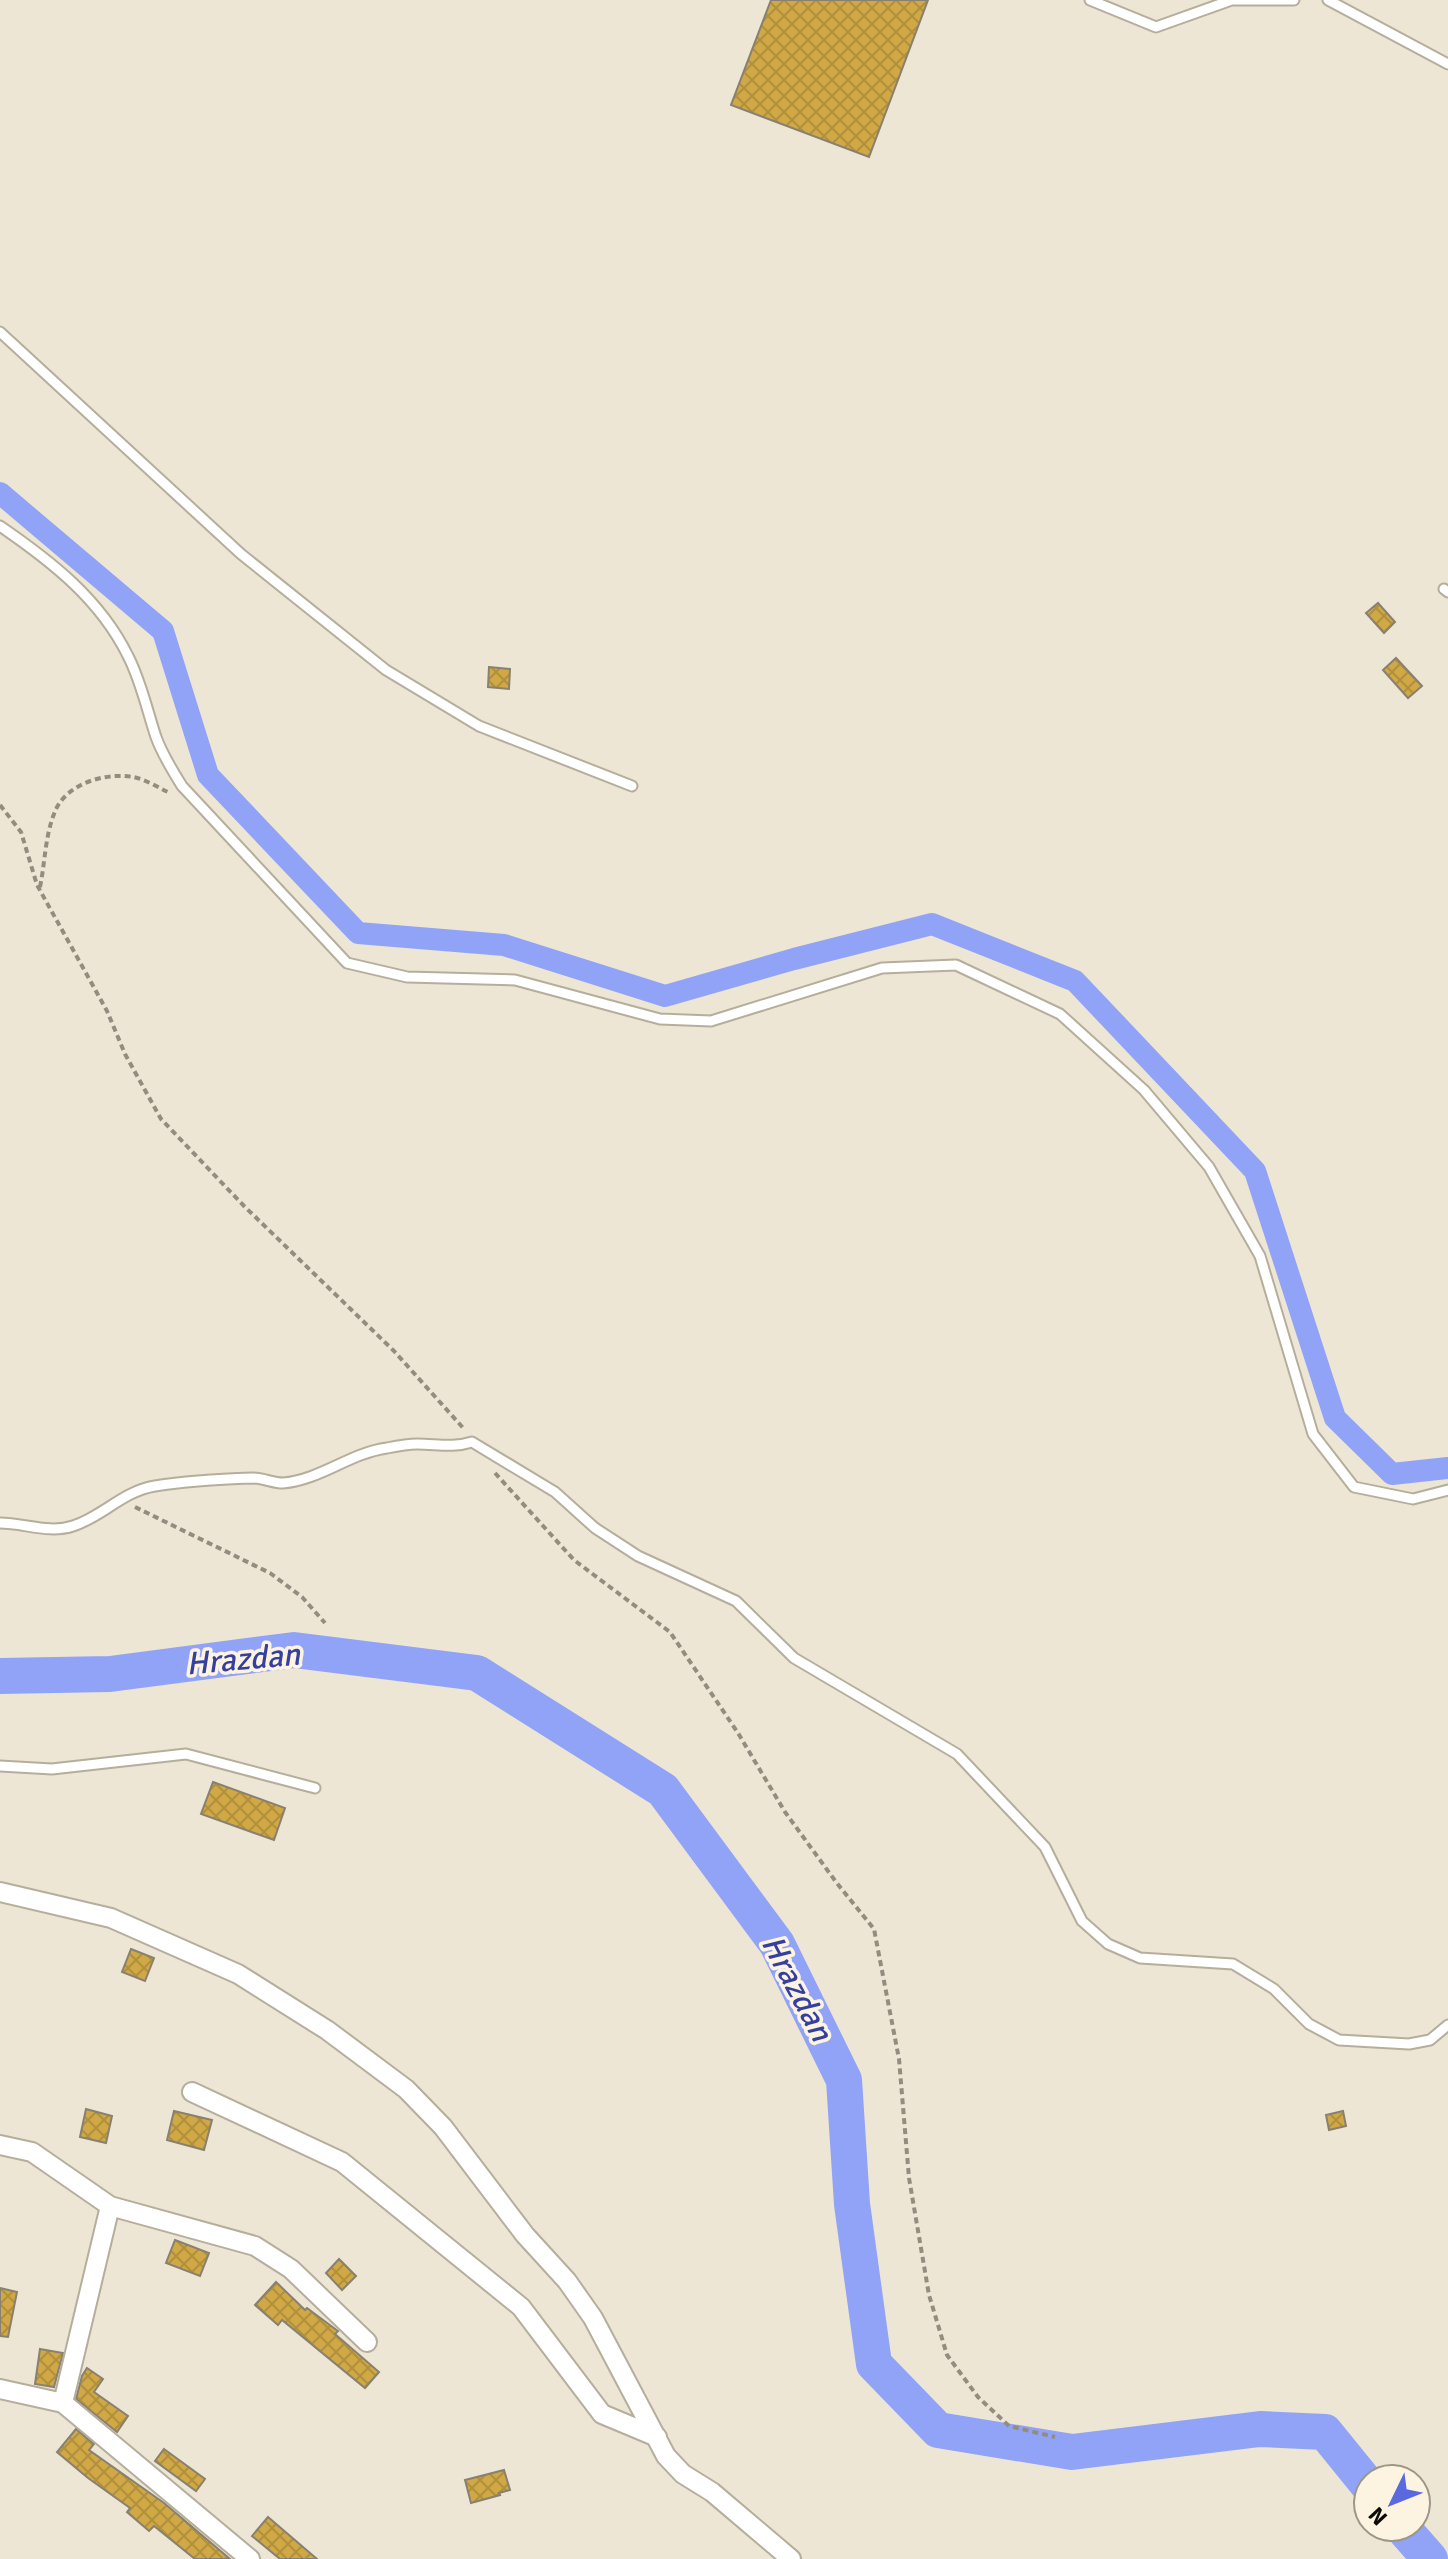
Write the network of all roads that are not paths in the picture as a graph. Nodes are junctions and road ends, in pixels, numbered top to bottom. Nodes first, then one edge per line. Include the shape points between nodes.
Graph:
1 (1090, 0) edge
2 (1294, 0) edge
3 (1328, 0) edge
4 (1229, 1) edge
5 (1448, 64) edge
6 (0, 332) edge
7 (0, 526) edge
8 (632, 786) dead end
9 (1448, 1490) edge
10 (0, 1523) edge
11 (0, 1766) edge
12 (315, 1788) dead end
13 (0, 1892) edge
14 (1448, 2025) edge
15 (192, 2092) dead end
16 (0, 2145) edge
17 (110, 2206) junction
18 (367, 2342) dead end
19 (0, 2389) edge
20 (63, 2403) junction
21 (657, 2437) junction
22 (250, 2559) edge
23 (791, 2559) edge

1 - 4 lane via 1156,27
2 - 4 lane
3 - 5 lane
6 - 8 lane via 241,554 386,670 479,726
7 - 9 lane via 62,571 102,614 128,656 157,739 182,786 347,963 407,977 515,980 660,1019 711,1021 882,968 956,965 1060,1014 1144,1090 1209,1167 1260,1256 1313,1434 1354,1487 1413,1499
10 - 14 lane via 49,1530 72,1527 152,1486 256,1478 282,1483 383,1448 472,1442 555,1492 595,1528 638,1556 736,1601 794,1658 957,1754 1045,1847 1082,1921 1108,1944 1140,1958 1233,1964 1274,1989 1309,2024 1339,2040 1409,2044 1430,2040
11 - 12 lane via 52,1769 186,1754
13 - 21 street via 111,1918 238,1974 327,2030 406,2089 567,2281 593,2318
15 - 21 street via 342,2162 521,2307 602,2414
16 - 17 street via 32,2152
17 - 18 street via 255,2246 291,2269
17 - 20 street
19 - 20 street
20 - 22 street
21 - 23 street via 683,2474

